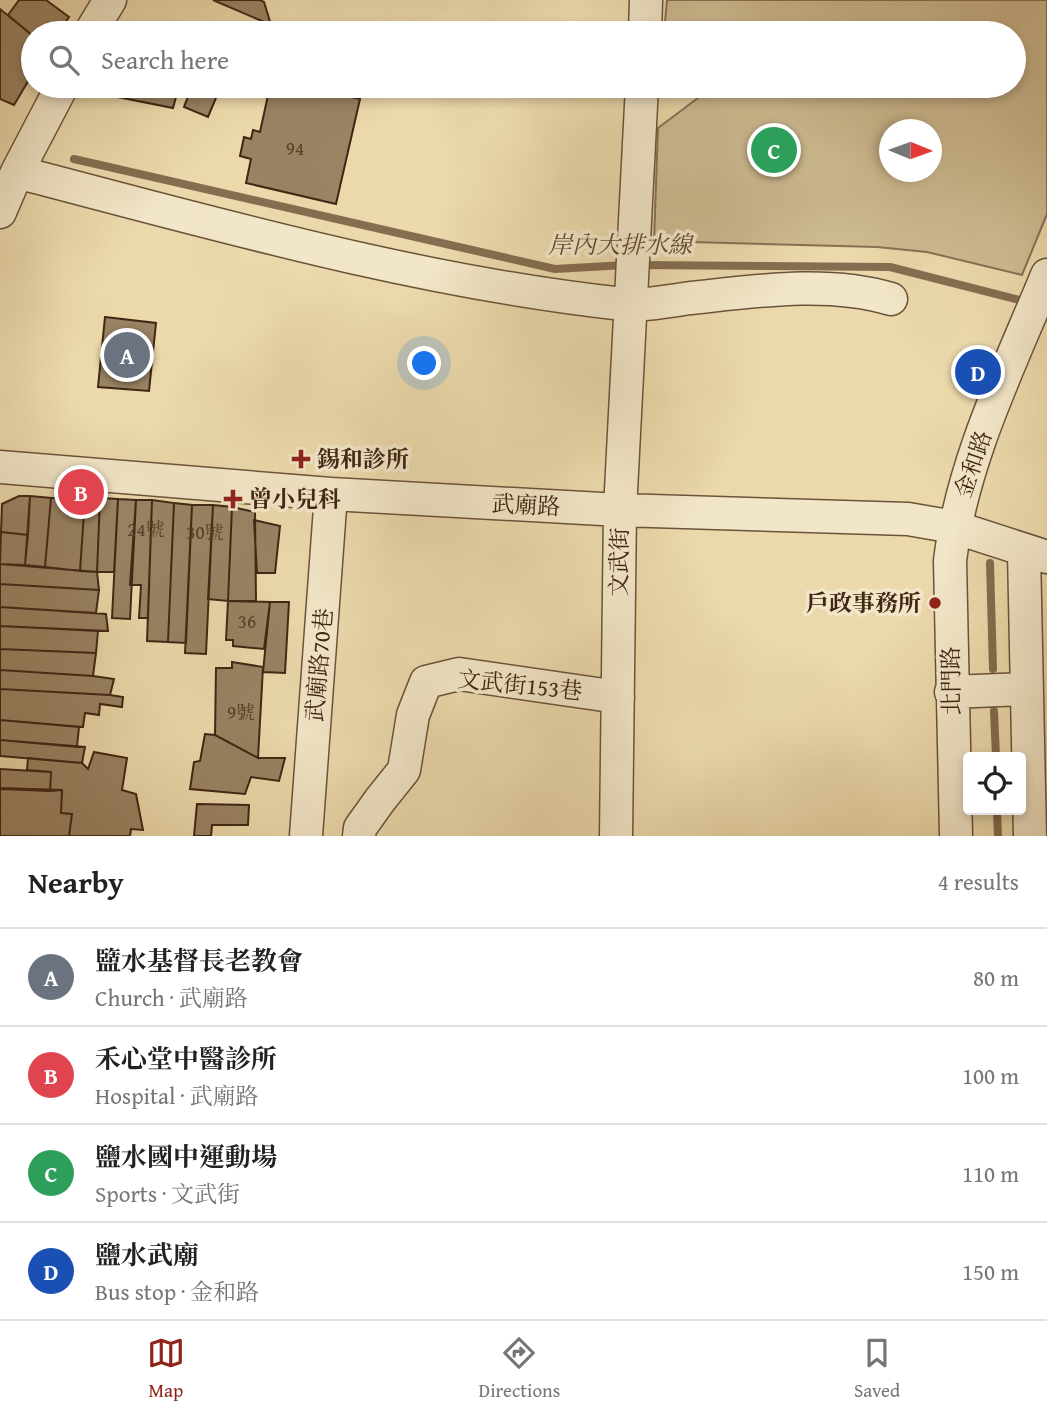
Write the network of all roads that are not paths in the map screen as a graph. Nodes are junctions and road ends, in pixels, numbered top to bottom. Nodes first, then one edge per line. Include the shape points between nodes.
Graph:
1 (110, 0) edge
2 (646, 0) edge
3 (97, 21) edge
4 (645, 21) edge
5 (56, 98) edge
6 (641, 98) edge
7 (17, 172) junction
8 (0, 212) edge
9 (1046, 277) edge
10 (630, 296) junction
11 (891, 299) dead end
12 (0, 467) edge
13 (331, 494) junction
14 (620, 510) junction
15 (954, 527) junction
16 (1036, 554) edge
17 (1026, 689) junction
18 (951, 692) junction
19 (618, 698) junction
20 (306, 836) edge
21 (359, 836) edge
22 (617, 836) edge
23 (956, 836) edge
24 (1030, 836) edge

1 - 3 street
2 - 4 street
5 - 7 street
6 - 10 street, 文武街
7 - 8 street
7 - 10 street via 338,252 547,296
9 - 15 street, 金和路 via 969,470
10 - 11 street via 865,291
10 - 14 street, 文武街
12 - 13 street, 武廟路
13 - 14 street, 武廟路
13 - 20 street, 武廟路70巷
14 - 15 street, 武廟路 via 908,519
14 - 19 street, 文武街
15 - 16 street, 武廟路
15 - 18 street, 北門路
16 - 17 street
17 - 18 street
17 - 24 street
18 - 23 street, 北門路
19 - 21 street, 文武街153巷 via 458,674 426,682 413,715 404,770 360,828
19 - 22 street, 文武街

